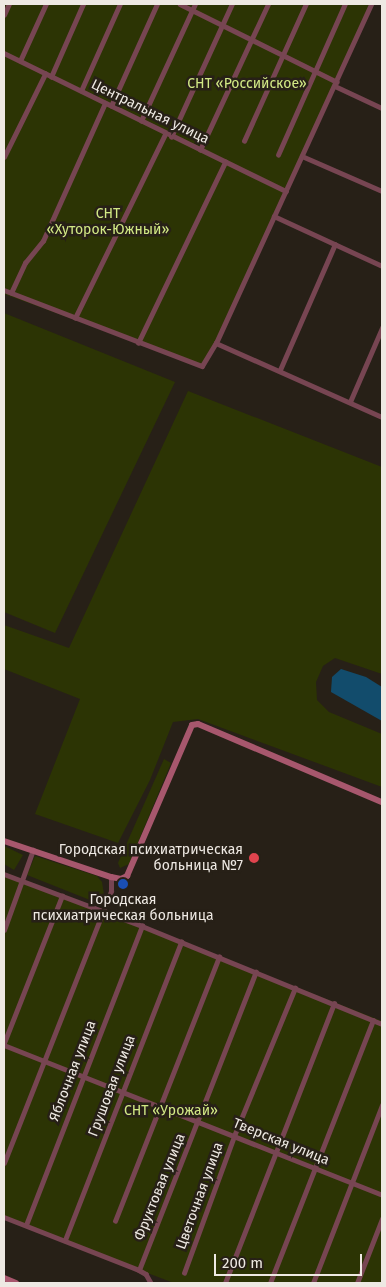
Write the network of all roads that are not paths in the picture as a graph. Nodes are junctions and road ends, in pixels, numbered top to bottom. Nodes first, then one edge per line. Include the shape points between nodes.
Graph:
1 (9, 4) edge
2 (46, 4) edge
3 (83, 4) edge
4 (120, 4) edge
5 (157, 4) edge
6 (180, 4) edge
7 (195, 4) edge
8 (232, 4) edge
9 (268, 4) edge
10 (306, 4) edge
11 (344, 4) edge
12 (371, 4) edge
13 (192, 10) junction
14 (4, 15) edge
15 (223, 25) junction
16 (253, 39) junction
17 (4, 53) edge
18 (283, 55) junction
19 (20, 61) junction
20 (316, 71) junction
21 (45, 74) junction
22 (51, 77) junction
23 (336, 84) junction
24 (81, 91) junction
25 (105, 103) junction
26 (111, 106) junction
27 (382, 108) edge
28 (140, 121) junction
29 (165, 134) junction
30 (171, 137) junction
31 (244, 141) dead end
32 (200, 150) junction
33 (278, 155) dead end
34 (302, 156) junction
35 (4, 157) edge
36 (225, 162) junction
37 (286, 191) junction
38 (382, 191) edge
39 (274, 216) junction
40 (335, 244) junction
41 (382, 266) edge
42 (4, 290) edge
43 (11, 293) junction
44 (75, 318) junction
45 (382, 328) edge
46 (216, 342) junction
47 (138, 343) junction
48 (280, 370) junction
49 (350, 402) junction
50 (382, 417) edge
51 (382, 802) edge
52 (4, 841) edge
53 (33, 850) junction
54 (4, 874) edge
55 (110, 877) junction
56 (23, 881) junction
57 (62, 896) junction
58 (103, 911) junction
59 (142, 926) junction
60 (4, 930) edge
61 (181, 942) junction
62 (219, 957) junction
63 (256, 972) junction
64 (295, 988) junction
65 (334, 1004) junction
66 (373, 1020) junction
67 (382, 1024) edge
68 (4, 1044) edge
69 (44, 1061) junction
70 (83, 1076) junction
71 (121, 1091) junction
72 (382, 1105) edge
73 (159, 1106) junction
74 (198, 1121) junction
75 (234, 1136) junction
76 (275, 1152) junction
77 (4, 1163) edge
78 (315, 1168) junction
79 (351, 1182) junction
80 (382, 1195) edge
81 (4, 1217) edge
82 (382, 1219) edge
83 (115, 1221) dead end
84 (26, 1225) junction
85 (65, 1240) junction
86 (138, 1270) junction
87 (184, 1274) dead end
88 (4, 1278) edge
89 (16, 1283) edge
90 (151, 1283) edge
91 (225, 1283) edge
92 (270, 1283) edge
93 (314, 1283) edge
94 (357, 1283) edge

1 - 14 street
2 - 19 street
3 - 22 street
4 - 24 street
5 - 26 street
6 - 13 street
7 - 13 street
8 - 15 street
9 - 16 street
10 - 18 street
11 - 20 street
12 - 23 street
13 - 15 street
13 - 28 street
15 - 16 street
15 - 30 street
16 - 18 street
16 - 32 street
17 - 19 street, Центральная улица
18 - 20 street
18 - 31 street
19 - 21 street, Центральная улица
20 - 23 street
20 - 33 street
21 - 22 street, Центральная улица
21 - 35 street
22 - 24 street, Центральная улица
23 - 27 street
23 - 34 street
24 - 25 street, Центральная улица
25 - 26 street, Центральная улица
25 - 43 street via 46,234
26 - 28 street, Центральная улица
28 - 29 street, Центральная улица
29 - 30 street, Центральная улица
29 - 44 street
30 - 32 street, Центральная улица
32 - 36 street, Центральная улица
34 - 37 street
34 - 38 street
36 - 37 street, Центральная улица
36 - 47 street
37 - 39 street
39 - 40 street
39 - 46 street
40 - 41 street
40 - 48 street
42 - 43 street
43 - 44 street
44 - 47 street
45 - 49 street
46 - 47 street via 202,366
46 - 48 street
48 - 49 street
49 - 50 street
51 - 55 street via 192,724 131,870 121,880
52 - 53 street
53 - 55 street
53 - 56 street
54 - 56 street
55 - 58 street via 111,891
56 - 57 street
56 - 60 street
57 - 58 street
57 - 68 street
58 - 59 street
58 - 69 street
59 - 61 street
59 - 70 street, Яблочная улица
61 - 62 street
61 - 71 street, Грушовая улица
62 - 63 street
62 - 73 street
63 - 64 street
63 - 74 street, Фруктовая улица
64 - 65 street
64 - 75 street, Цветочная улица
65 - 66 street
65 - 76 street
66 - 67 street
66 - 78 street
68 - 69 street, Тверская улица
69 - 70 street, Тверская улица
69 - 77 street
70 - 71 street, Тверская улица
70 - 84 street, Яблочная улица
71 - 73 street, Тверская улица
71 - 85 street, Грушовая улица
72 - 79 street
73 - 74 street, Тверская улица
73 - 83 street
74 - 75 street, Тверская улица
74 - 86 street, Фруктовая улица
75 - 76 street, Тверская улица
75 - 87 street, Цветочная улица
76 - 78 street, Тверская улица
76 - 91 street
78 - 79 street, Тверская улица
78 - 92 street
79 - 80 street, Тверская улица
79 - 93 street
81 - 84 street
82 - 94 street
84 - 85 street
85 - 86 street
86 - 90 street via 146,1274
88 - 89 street

